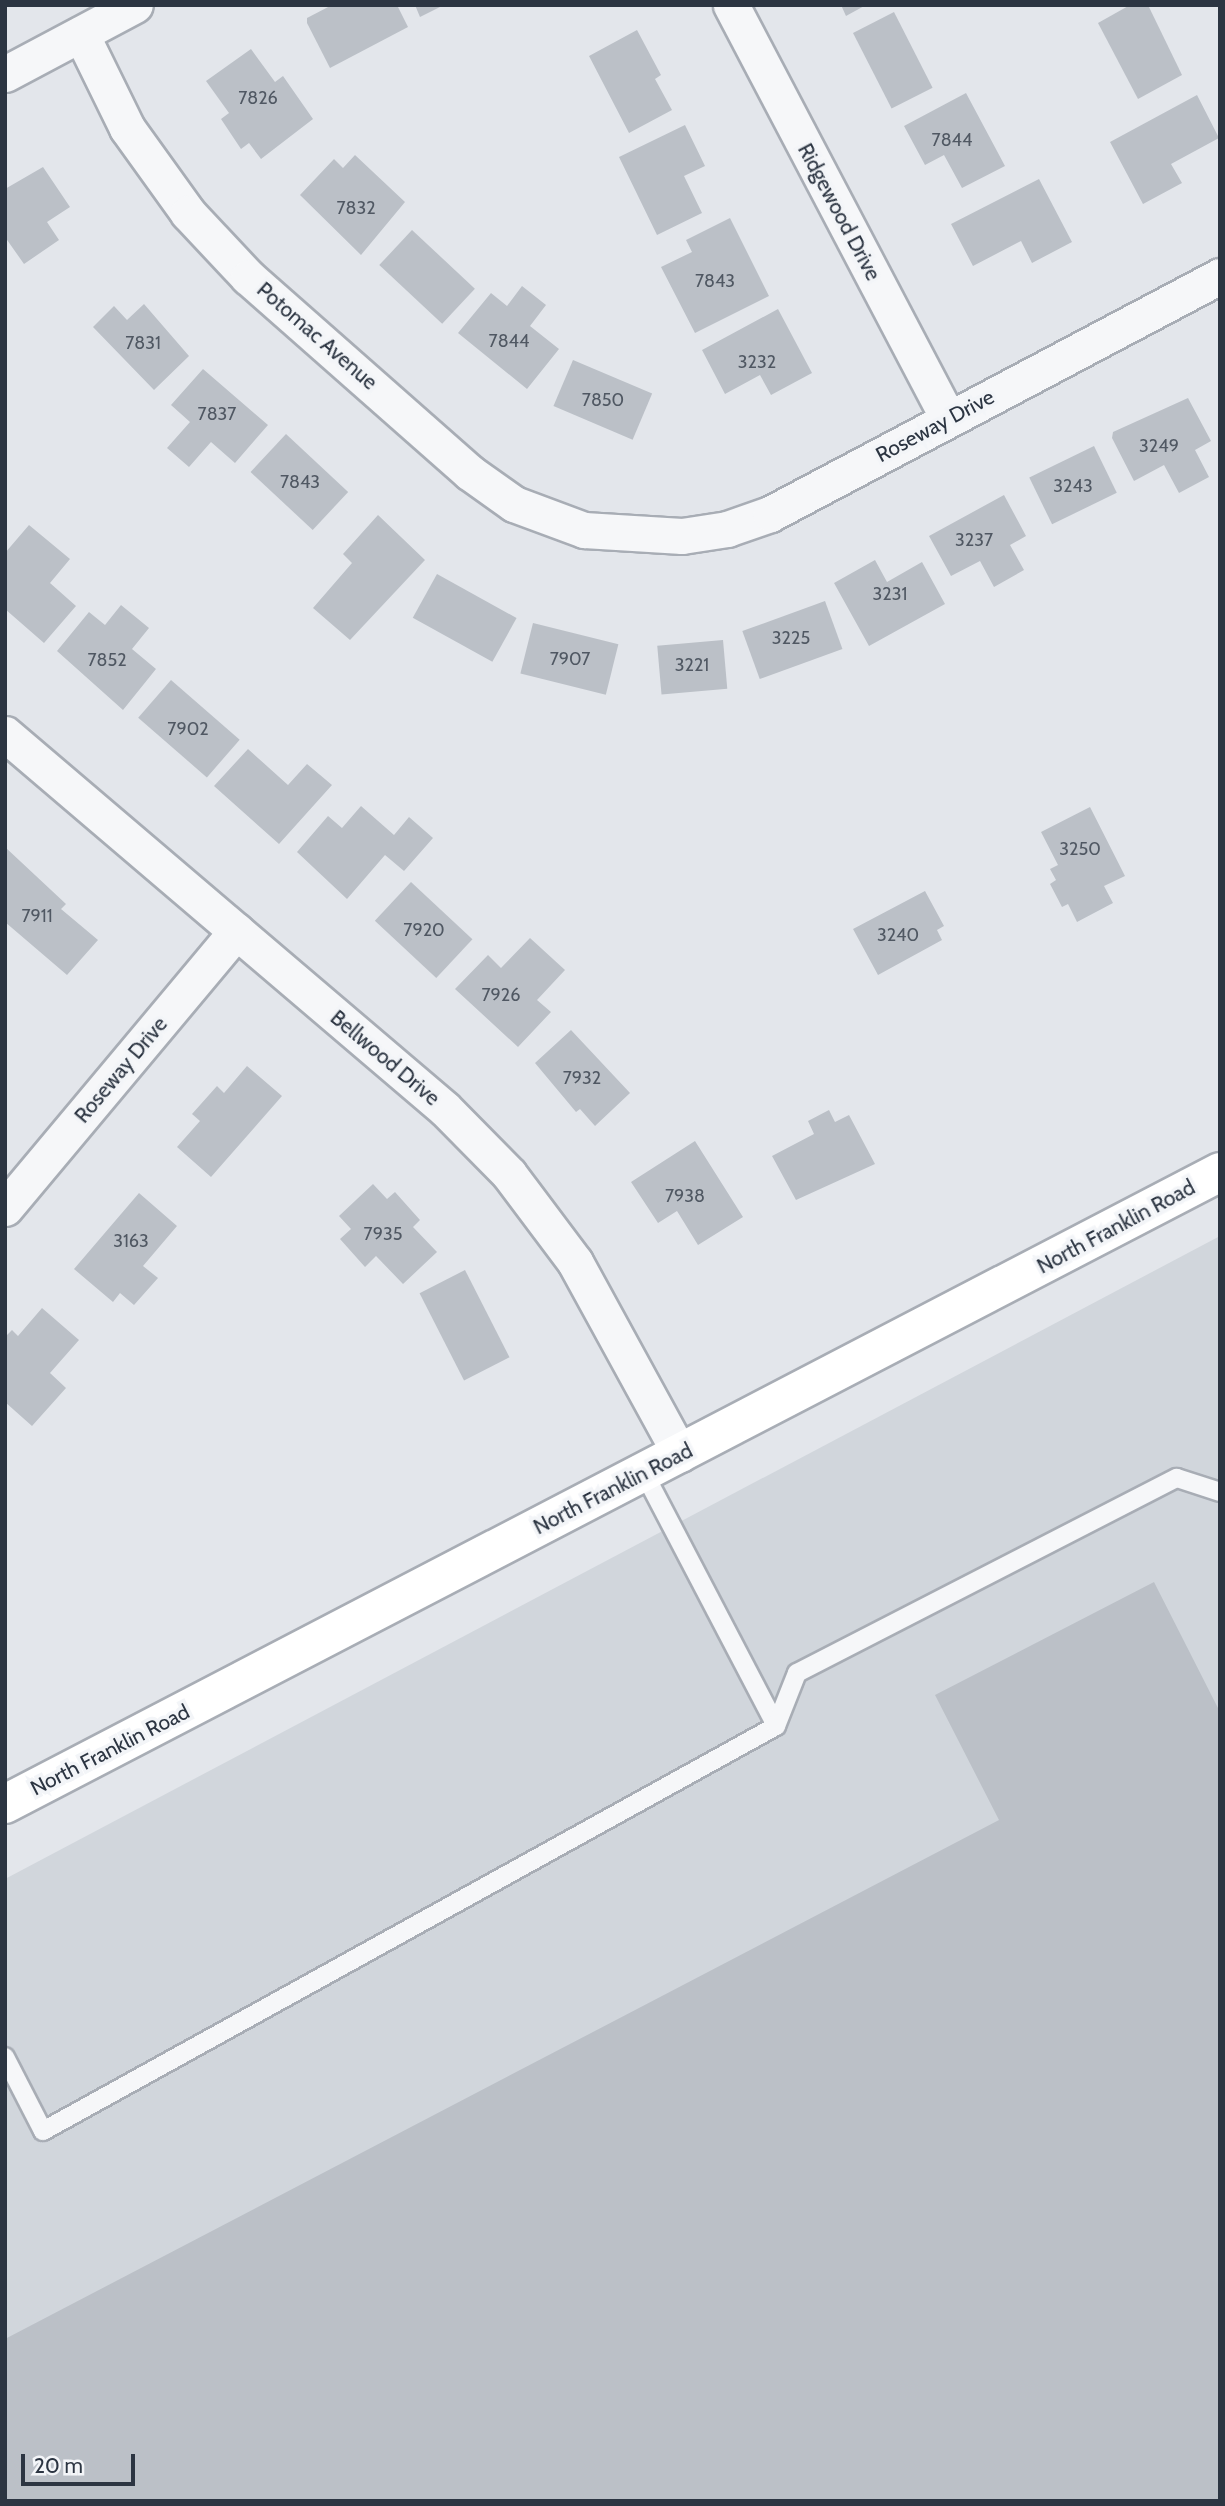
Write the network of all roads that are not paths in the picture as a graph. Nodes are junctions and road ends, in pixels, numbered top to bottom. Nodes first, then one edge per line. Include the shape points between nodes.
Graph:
1 (135, 5) edge
2 (731, 5) edge
3 (81, 34) junction
4 (5, 74) edge
5 (1220, 276) edge
6 (948, 419) junction
7 (638, 536) joint
8 (5, 734) edge
9 (237, 932) junction
10 (1220, 1172) edge
11 (5, 1208) edge
12 (680, 1454) junction
13 (644, 1473) junction
14 (1220, 1492) edge
15 (776, 1726) junction
16 (5, 1804) edge
17 (5, 2057) edge

1 - 3 street
2 - 6 street, Ridgewood Drive
3 - 4 street
3 - 7 street, Potomac Avenue via 127,128 188,213 248,277 469,472 514,504 566,525
5 - 6 street, Roseway Drive
6 - 7 street, Roseway Drive via 740,525 682,536
8 - 9 street, Bellwood Drive
9 - 11 street, Roseway Drive
9 - 12 street, Bellwood Drive via 445,1109 509,1174 575,1262
10 - 12 main road, North Franklin Road
12 - 13 main road, North Franklin Road
13 - 15 lane
13 - 16 main road, North Franklin Road
14 - 15 lane via 1177,1478 797,1673
15 - 17 lane via 43,2131

